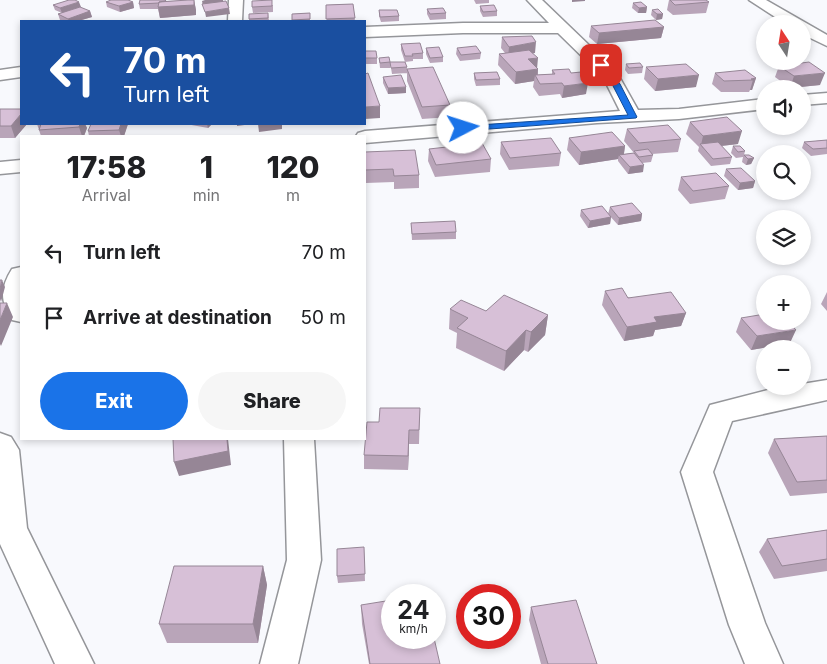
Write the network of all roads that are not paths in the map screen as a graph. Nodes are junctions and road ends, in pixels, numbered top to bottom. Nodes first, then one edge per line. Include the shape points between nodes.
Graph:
1 (236, 0) edge
2 (534, 0) edge
3 (756, 0) edge
4 (782, 15) edge
5 (236, 20) edge
6 (562, 28) junction
7 (366, 32) edge
8 (811, 32) edge
9 (827, 42) edge
10 (20, 72) edge
11 (0, 75) edge
12 (827, 98) edge
13 (811, 99) edge
14 (756, 105) edge
15 (633, 117) junction
16 (366, 137) edge
17 (20, 166) edge
18 (0, 168) edge
19 (20, 276) edge
20 (20, 313) edge
21 (827, 390) edge
22 (299, 440) edge
23 (0, 444) edge
24 (75, 664) edge
25 (279, 664) edge
26 (764, 664) edge

1 - 5 street
2 - 6 street
3 - 4 street
6 - 7 street
6 - 15 street via 610,75
8 - 9 street
10 - 11 street
12 - 13 street
14 - 15 street
15 - 16 street
17 - 18 street
19 - 20 street via 12,292
21 - 26 street via 720,413 697,472 747,625
22 - 25 street via 304,560
23 - 24 street via 4,450 10,528

